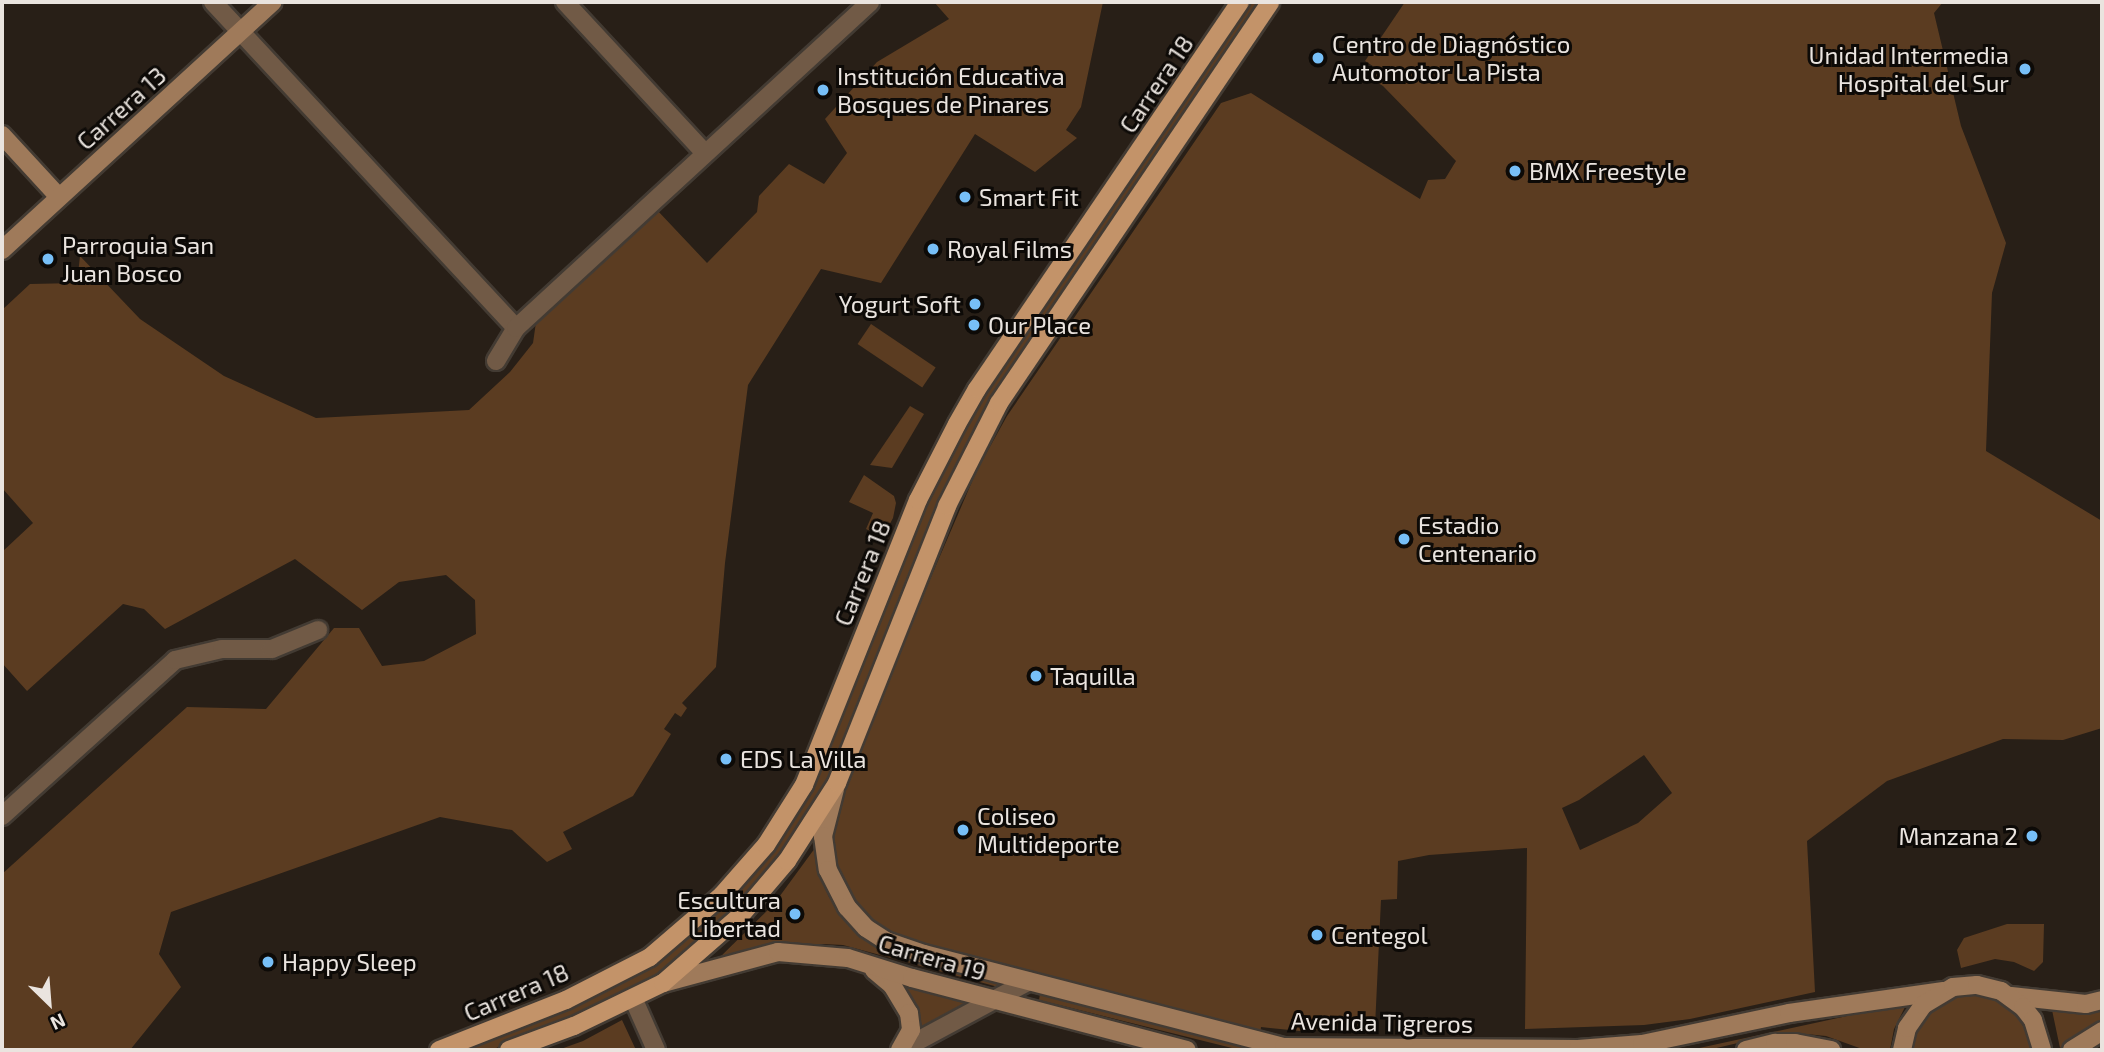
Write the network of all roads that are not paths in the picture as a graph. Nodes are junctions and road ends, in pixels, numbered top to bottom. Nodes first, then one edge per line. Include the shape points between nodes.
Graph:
1 (213, 2) edge
2 (273, 2) edge
3 (565, 2) edge
4 (870, 2) edge
5 (1240, 2) edge
6 (1270, 2) edge
7 (241, 32) junction
8 (2, 135) edge
9 (705, 153) junction
10 (59, 197) junction
11 (2, 250) edge
12 (516, 328) junction
13 (496, 361) dead end
14 (318, 630) dead end
15 (837, 783) junction
16 (2, 816) edge
17 (869, 965) junction
18 (1029, 981) junction
19 (663, 983) junction
20 (1943, 991) junction
21 (2011, 996) junction
22 (633, 998) junction
23 (995, 1000) junction
24 (2102, 1000) edge
25 (2102, 1031) edge
26 (2102, 1043) edge
27 (439, 1050) edge
28 (509, 1050) edge
29 (656, 1050) edge
30 (900, 1050) edge
31 (1187, 1050) edge
32 (1746, 1050) edge
33 (1831, 1050) edge
34 (1902, 1050) edge
35 (2042, 1050) edge
36 (2072, 1050) edge
37 (2095, 1050) edge

1 - 7 street
2 - 7 street, Carrera 13
3 - 9 street
4 - 9 street
5 - 27 main road, Carrera 18 via 964,412 918,500 804,785 766,845 722,895 650,957 566,1000
6 - 15 main road, Carrera 18 via 999,403 947,506
7 - 10 street, Carrera 13
7 - 12 street
8 - 10 street
9 - 12 street
10 - 11 street, Carrera 13
12 - 13 street
14 - 16 street via 272,649 222,649 175,660
15 - 18 street, Avenida Tigreros via 823,836 828,870 836,891 866,928 886,941 924,954
15 - 19 main road, Carrera 18 via 787,861 741,915
17 - 19 street, Carrera 19 via 848,958 778,952
17 - 23 street, Carrera 19
17 - 30 street via 892,985 909,1013 911,1030
18 - 20 street, Avenida Tigreros via 1284,1047 1388,1049 1578,1049 1643,1044 1789,1013
18 - 23 street
19 - 22 main road, Carrera 18
20 - 21 street, Avenida Tigreros via 1977,985
20 - 34 street via 1914,1016
21 - 24 street, Avenida Tigreros via 2086,1004
21 - 35 street via 2033,1020
22 - 28 main road, Carrera 18
22 - 29 street
23 - 30 street
23 - 31 street, Carrera 19
25 - 36 street
26 - 37 street
32 - 33 street via 1785,1043

